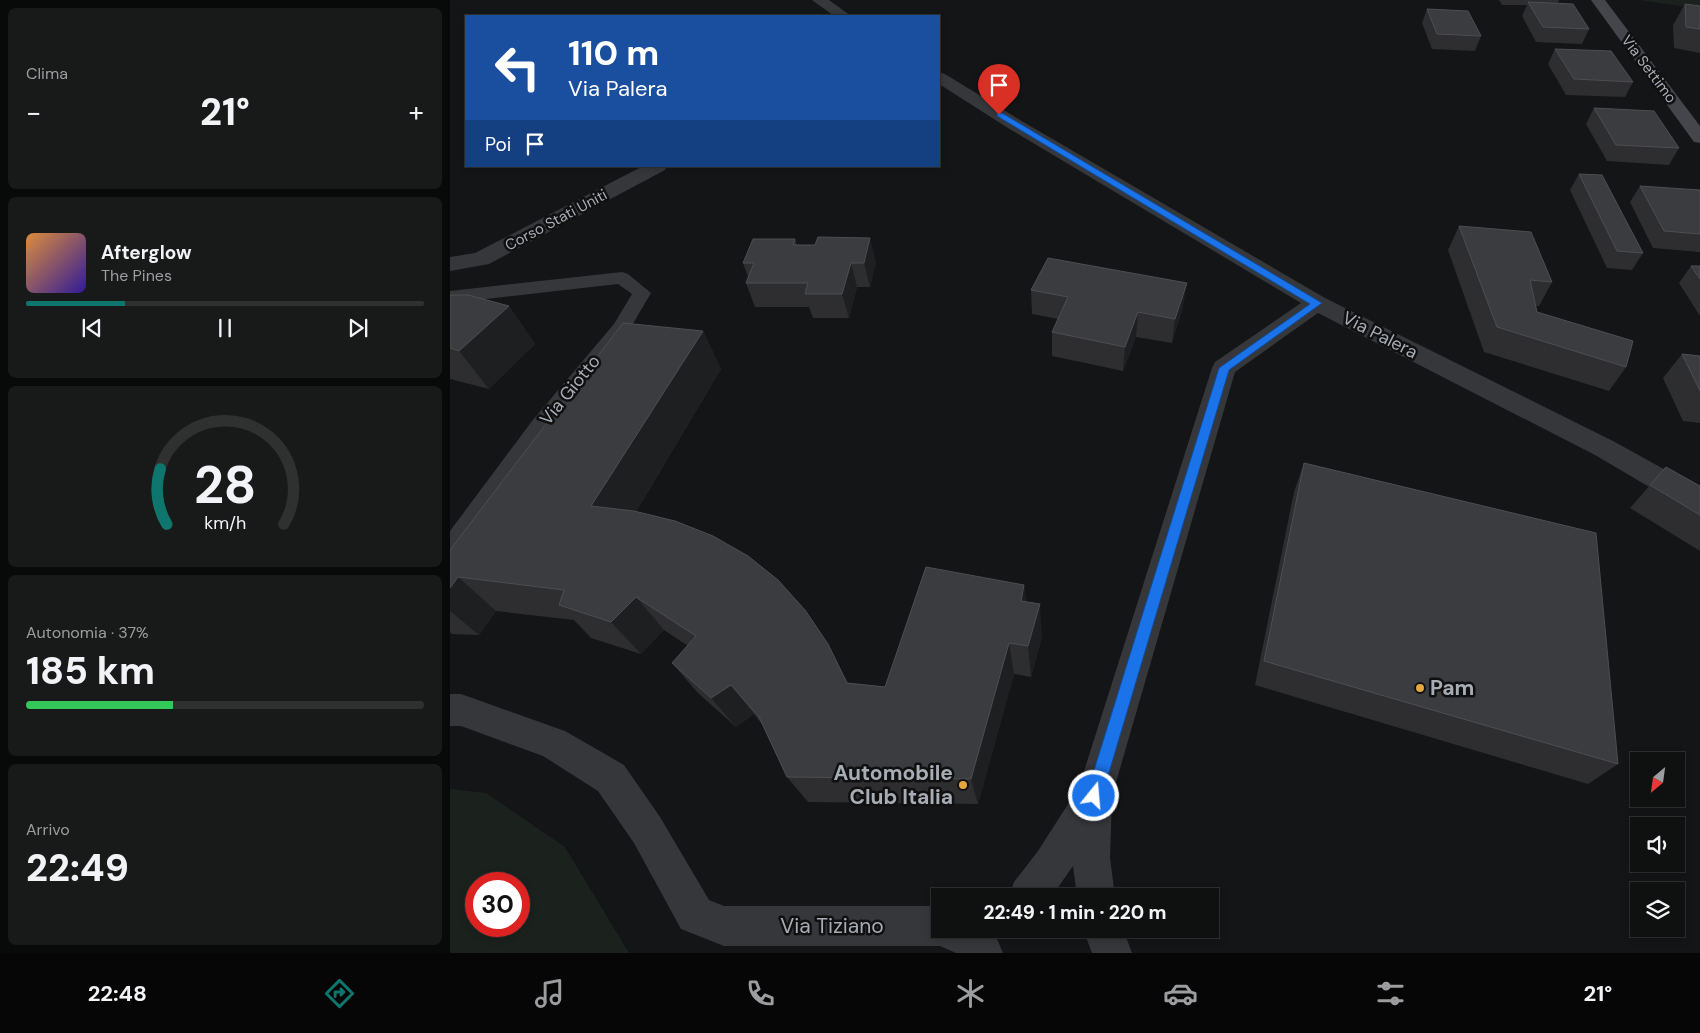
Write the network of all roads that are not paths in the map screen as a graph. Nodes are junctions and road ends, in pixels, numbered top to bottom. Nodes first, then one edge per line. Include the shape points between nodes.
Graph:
1 (819, 0) edge
2 (1598, 0) edge
3 (842, 15) edge
4 (940, 78) edge
5 (1700, 138) edge
6 (656, 167) edge
7 (450, 264) edge
8 (450, 298) edge
9 (1317, 303) junction
10 (1700, 503) edge
11 (450, 550) edge
12 (450, 710) edge
13 (1094, 796) junction
14 (1034, 888) edge
15 (1095, 888) edge
16 (931, 934) edge
17 (1106, 938) edge
18 (1112, 953) edge

1 - 3 street
2 - 5 street, Via Settimo
4 - 9 street, Via Palera
6 - 7 street, Corso Stati Uniti via 481,260
8 - 11 lane, Via Giotto via 622,278 642,293 621,328 540,428
9 - 10 street, Via Palera via 1604,448
9 - 13 street via 1224,368
12 - 16 street, Via Tiziano via 461,710 553,743 611,778 695,914 724,926
13 - 14 street
13 - 15 street via 1091,858
17 - 18 street

